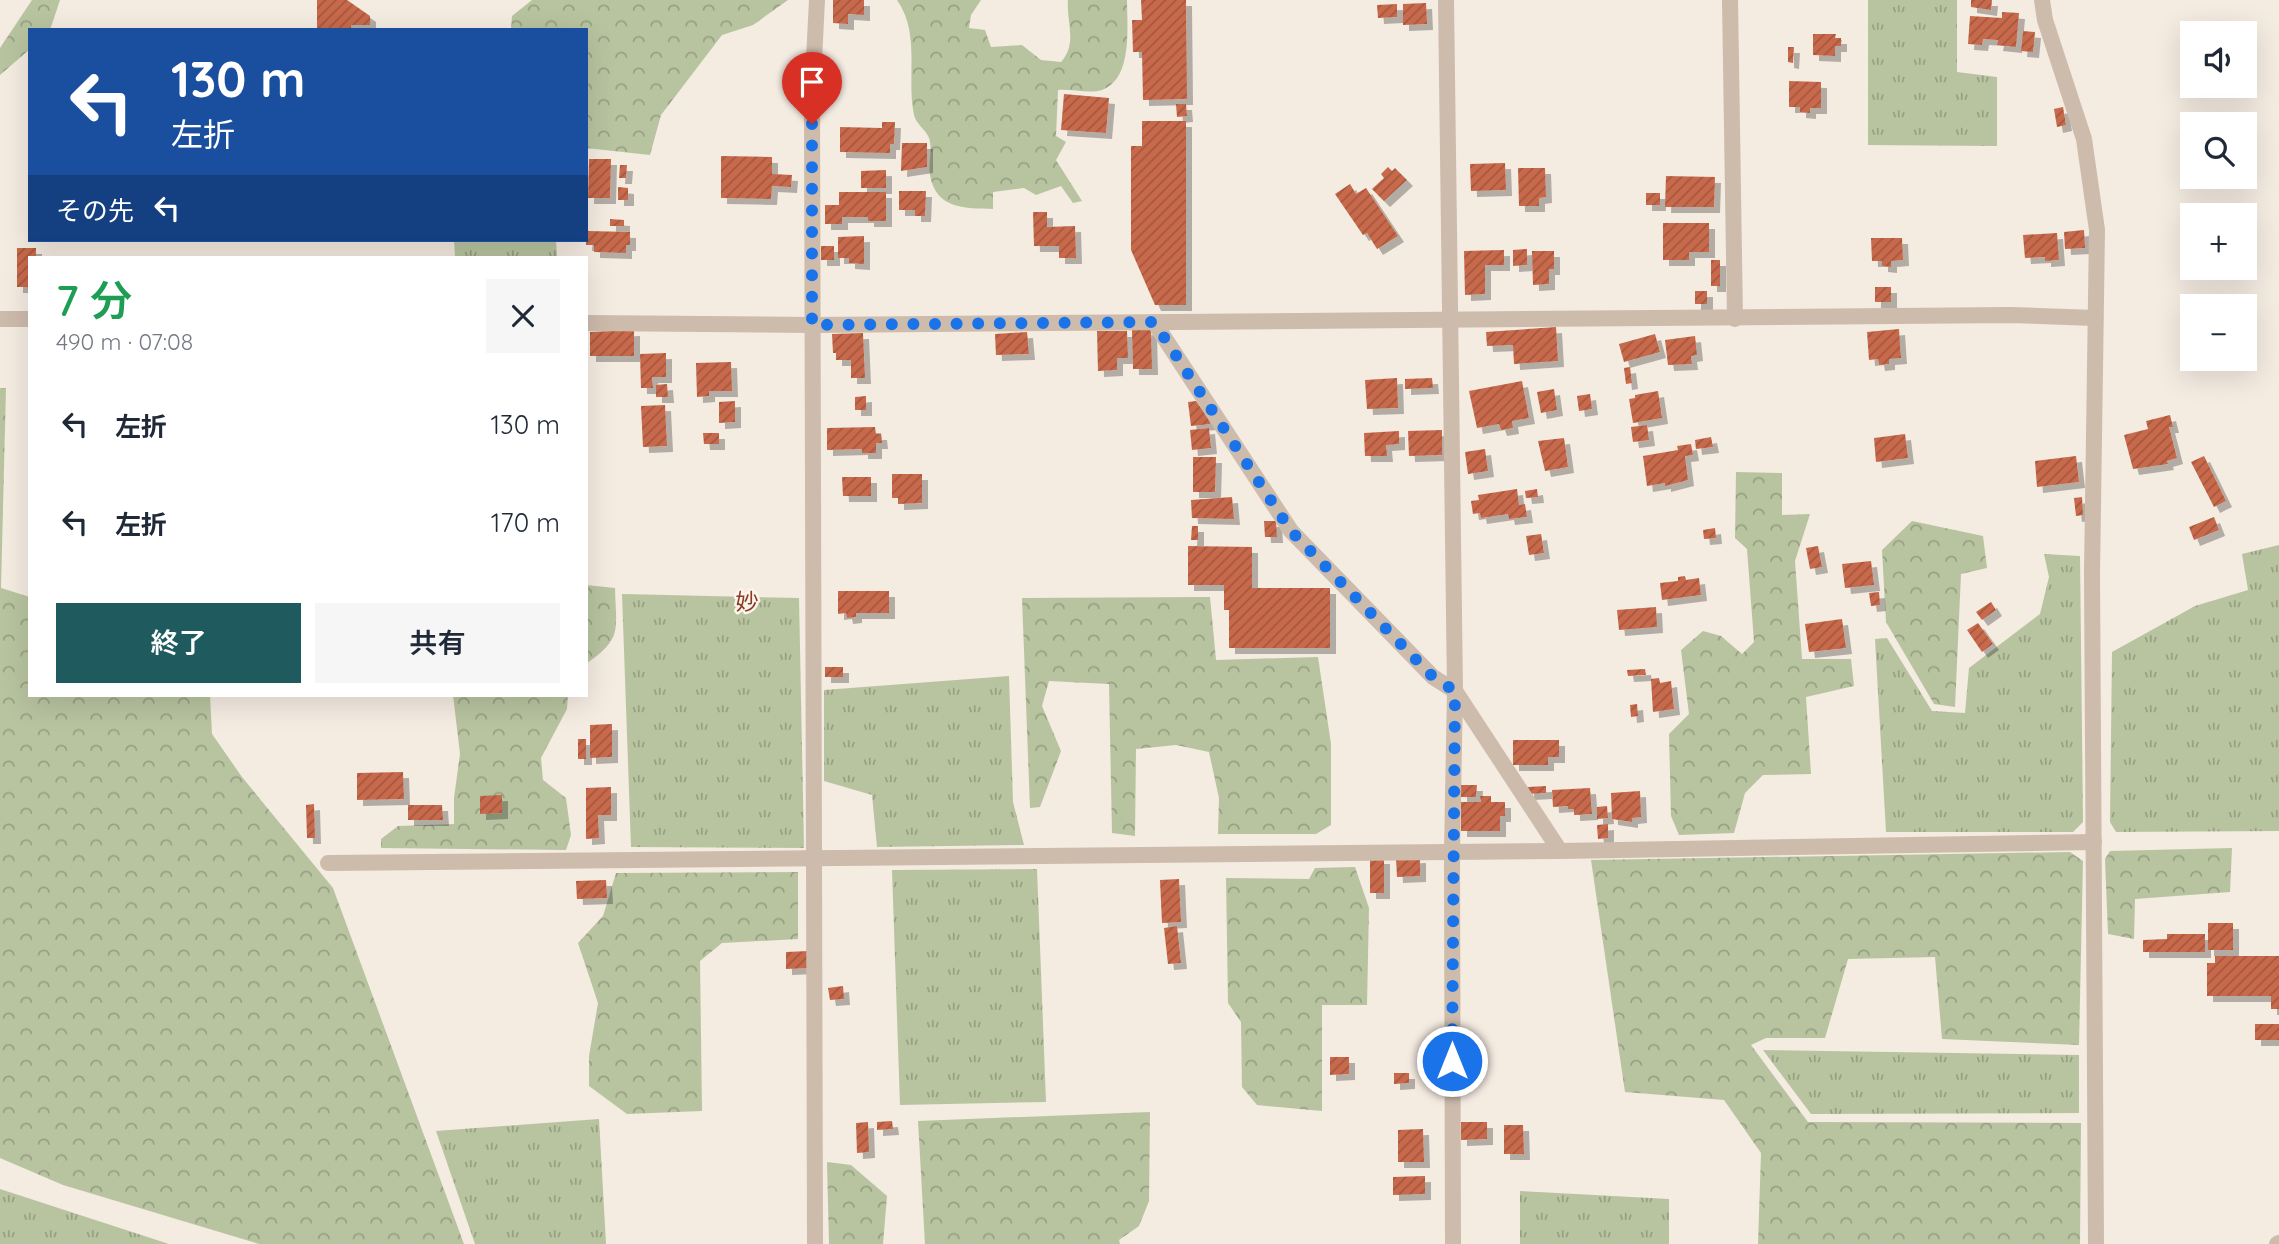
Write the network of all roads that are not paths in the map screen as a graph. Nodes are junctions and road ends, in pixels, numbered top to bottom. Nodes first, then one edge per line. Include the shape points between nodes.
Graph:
1 (817, 0) edge
2 (1446, 0) edge
3 (1730, 0) edge
4 (2042, 0) edge
5 (2095, 318) junction
6 (0, 319) edge
7 (28, 319) edge
8 (1451, 320) junction
9 (1735, 320) junction
10 (1154, 322) junction
11 (588, 323) edge
12 (812, 325) junction
13 (1455, 691) junction
14 (2094, 842) junction
15 (1560, 851) junction
16 (1452, 852) junction
17 (814, 859) junction
18 (328, 863) dead end
19 (815, 1244) edge
20 (1453, 1244) edge
21 (2096, 1244) edge

1 - 12 street
2 - 8 street
3 - 9 street
4 - 5 street via 2084,139 2096,230
5 - 9 street
5 - 14 street
6 - 7 street
8 - 9 street
8 - 10 street
8 - 13 street
10 - 12 street
10 - 13 street via 1291,531 1433,677
11 - 12 street
12 - 17 street
13 - 15 street
13 - 16 street
14 - 15 street
14 - 21 street
15 - 16 street
16 - 17 street
16 - 20 street
17 - 18 street
17 - 19 street

